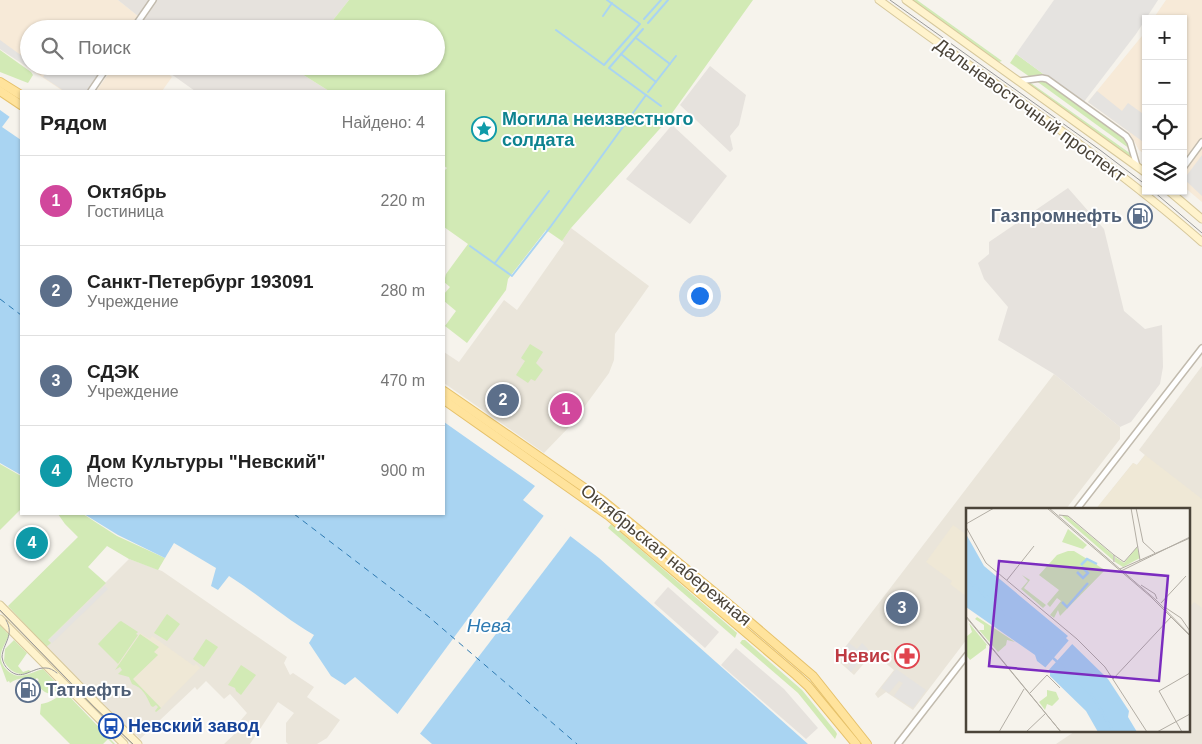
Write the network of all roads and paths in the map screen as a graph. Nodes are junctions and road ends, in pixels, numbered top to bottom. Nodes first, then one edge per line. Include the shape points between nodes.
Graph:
1 (152, 0) edge
2 (879, 0) edge
3 (906, 0) edge
4 (139, 20) edge
5 (102, 75) edge
6 (1019, 81) junction
7 (0, 82) edge
8 (92, 90) edge
9 (0, 91) edge
10 (20, 94) edge
11 (20, 104) edge
12 (1202, 142) edge
13 (1187, 163) edge
14 (1137, 166) junction
15 (1142, 170) edge
16 (1174, 195) edge
17 (1202, 219) edge
18 (1202, 242) edge
19 (1202, 348) edge
20 (445, 392) edge
21 (445, 401) edge
22 (1079, 508) edge
23 (0, 605) edge
24 (0, 619) edge
25 (966, 656) edge
26 (124, 744) edge
27 (138, 744) edge
28 (856, 744) edge
29 (867, 744) edge
30 (898, 744) edge

1 - 4 street
2 - 18 main road, Дальневосточный проспект via 1094,155
3 - 6 main road, Дальневосточный проспект
5 - 8 street
6 - 14 main road, Дальневосточный проспект
6 - 14 street via 1047,80 1126,136
7 - 10 main road
9 - 11 main road
12 - 13 street
14 - 15 main road, Дальневосточный проспект
16 - 17 main road
19 - 22 street
20 - 29 main road, Октябрьская набережная via 602,500 724,600 813,676
21 - 28 main road, Октябрьская набережная via 634,536 808,686
23 - 27 main road
24 - 26 main road
25 - 30 street

